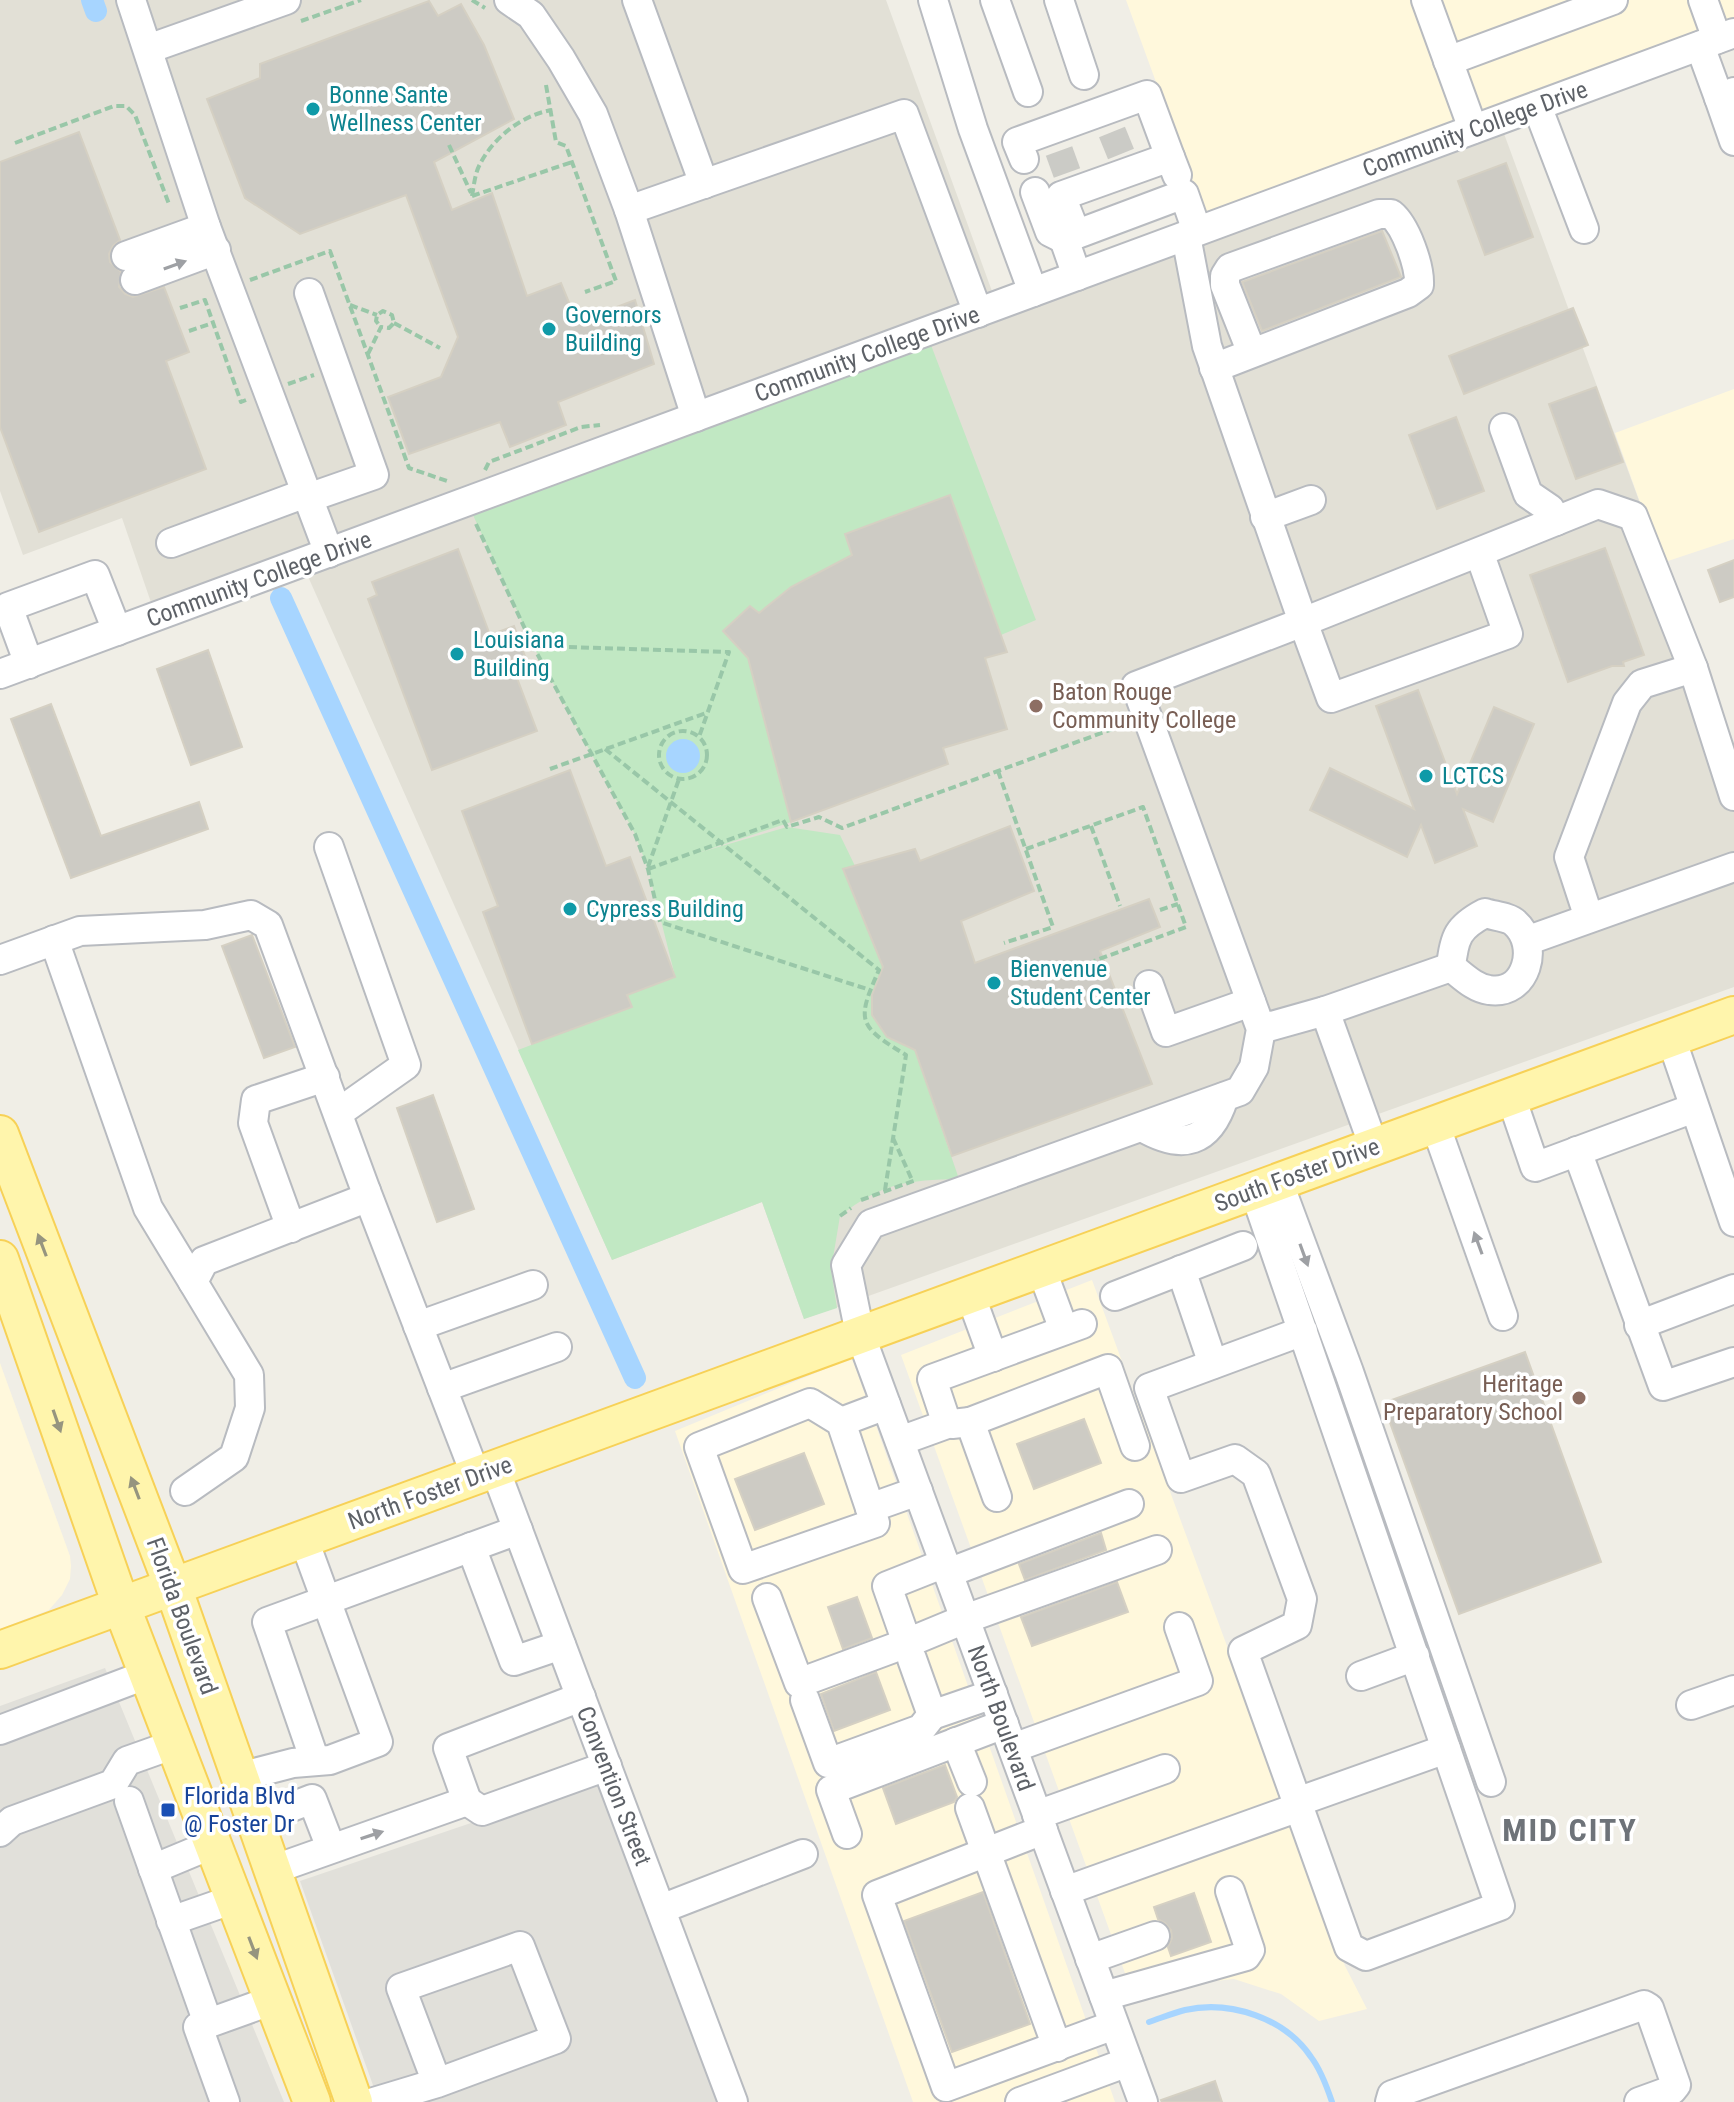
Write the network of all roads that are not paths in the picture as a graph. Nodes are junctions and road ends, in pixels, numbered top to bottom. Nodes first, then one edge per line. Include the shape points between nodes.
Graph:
1 (131, 0) edge
2 (637, 0) edge
3 (933, 0) edge
4 (995, 0) edge
5 (1059, 0) edge
6 (1613, 0) edge
7 (1703, 0) edge
8 (1430, 1) edge
9 (517, 6) edge
10 (280, 7) edge
11 (212, 12) edge
12 (1717, 39) edge
13 (148, 49) junction
14 (1448, 61) junction
15 (1084, 75) dead end
16 (1028, 92) dead end
17 (1726, 95) edge
18 (1537, 106) junction
19 (1473, 129) junction
20 (1734, 141) edge
21 (1116, 142) junction
22 (1170, 157) junction
23 (1024, 159) dead end
24 (1062, 161) junction
25 (704, 184) junction
26 (1035, 192) dead end
27 (1184, 194) junction
28 (629, 210) junction
29 (1584, 229) dead end
30 (1192, 234) junction
31 (1070, 237) junction
32 (211, 238) junction
33 (130, 268) dead end
34 (1077, 276) junction
35 (1033, 292) junction
36 (309, 293) dead end
37 (978, 313) junction
38 (1252, 353) junction
39 (1214, 368) junction
40 (696, 417) junction
41 (1504, 428) dead end
42 (307, 496) junction
43 (1311, 500) dead end
44 (1265, 517) junction
45 (1556, 521) junction
46 (171, 543) dead end
47 (1479, 552) junction
48 (329, 553) junction
49 (3, 601) edge
50 (1303, 622) junction
51 (117, 631) junction
52 (29, 664) junction
53 (1693, 668) junction
54 (0, 674) edge
55 (1734, 796) edge
56 (329, 847) dead end
57 (1734, 867) edge
58 (1589, 918) junction
59 (54, 940) junction
60 (1529, 940) junction
61 (0, 960) edge
62 (1451, 967) junction
63 (1149, 985) dead end
64 (1325, 1011) junction
65 (1734, 1015) edge
66 (1256, 1016) junction
67 (1671, 1038) junction
68 (325, 1077) junction
69 (1511, 1097) junction
70 (1694, 1108) junction
71 (338, 1113) junction
72 (1435, 1124) junction
73 (0, 1134) edge
74 (1374, 1147) junction
75 (1577, 1151) junction
76 (1266, 1186) junction
77 (366, 1191) junction
78 (1734, 1222) edge
79 (291, 1228) junction
80 (1243, 1246) dead end
81 (0, 1259) edge
82 (1041, 1268) junction
83 (1181, 1270) junction
84 (193, 1282) junction
85 (533, 1285) dead end
86 (1734, 1289) edge
87 (970, 1294) junction
88 (1115, 1296) dead end
89 (1503, 1316) dead end
90 (1639, 1325) junction
91 (418, 1326) junction
92 (1303, 1331) junction
93 (860, 1334) junction
94 (557, 1347) dead end
95 (993, 1357) junction
96 (1734, 1362) edge
97 (1213, 1364) junction
98 (442, 1388) junction
99 (886, 1405) junction
100 (841, 1422) junction
101 (958, 1423) junction
102 (900, 1441) junction
103 (1135, 1446) dead end
104 (486, 1473) junction
105 (185, 1491) dead end
106 (918, 1491) junction
107 (997, 1497) dead end
108 (1129, 1504) dead end
109 (870, 1508) junction
110 (518, 1530) junction
111 (304, 1540) junction
112 (471, 1547) junction
113 (1157, 1550) dead end
114 (946, 1568) junction
115 (173, 1587) junction
116 (767, 1598) dead end
117 (327, 1600) junction
118 (121, 1605) junction
119 (965, 1619) junction
120 (1179, 1627) dead end
121 (561, 1645) junction
122 (0, 1650) edge
123 (910, 1651) junction
124 (1415, 1656) junction
125 (148, 1674) junction
126 (1361, 1676) dead end
127 (1734, 1690) edge
128 (993, 1694) junction
129 (581, 1697) junction
130 (805, 1700) dead end
131 (1691, 1705) dead end
132 (932, 1715) junction
133 (0, 1730) edge
134 (1008, 1736) junction
135 (956, 1742) junction
136 (175, 1744) junction
137 (1446, 1749) junction
138 (315, 1761) junction
139 (607, 1766) junction
140 (1165, 1769) dead end
141 (239, 1777) junction
142 (1491, 1782) dead end
143 (129, 1801) dead end
144 (467, 1801) junction
145 (1298, 1805) junction
146 (255, 1821) junction
147 (1040, 1823) junction
148 (0, 1832) edge
149 (847, 1834) dead end
150 (213, 1844) junction
151 (331, 1848) junction
152 (985, 1852) junction
153 (803, 1854) dead end
154 (153, 1869) junction
155 (272, 1870) junction
156 (1065, 1891) junction
157 (1230, 1891) dead end
158 (234, 1899) junction
159 (661, 1909) junction
160 (171, 1921) junction
161 (1155, 1936) dead end
162 (1090, 1959) junction
163 (1104, 1996) junction
164 (273, 2000) junction
165 (208, 2023) junction
166 (1114, 2025) junction
167 (1057, 2047) junction
168 (1128, 2062) junction
169 (437, 2083) junction
170 (1078, 2092) edge
171 (225, 2102) edge
172 (312, 2102) edge
173 (354, 2102) edge
174 (374, 2102) edge
175 (733, 2102) edge
176 (1020, 2102) edge
177 (1143, 2102) edge
178 (1390, 2102) edge
179 (1639, 2102) edge

1 - 13 street
2 - 25 street
3 - 35 street
4 - 16 street
5 - 15 street
6 - 14 street
7 - 12 street
8 - 14 street
9 - 28 street via 531,15 593,114
10 - 11 street
11 - 13 street
12 - 17 street
12 - 18 street, Community College Drive
13 - 32 street
14 - 19 street
17 - 20 street
18 - 19 street, Community College Drive
18 - 29 street
19 - 30 street, Community College Drive
21 - 22 street
21 - 22 street via 1147,95
21 - 24 street
21 - 24 street
22 - 27 street
23 - 24 street via 1017,142
24 - 31 street via 1061,196
25 - 28 street
25 - 37 street via 904,114
26 - 31 street via 1050,232
27 - 30 street
27 - 31 street
28 - 40 street
30 - 34 street, Community College Drive
30 - 39 street
31 - 34 street
32 - 33 street
32 - 42 street
34 - 35 street, Community College Drive
35 - 37 street, Community College Drive
36 - 42 street via 374,475
37 - 40 street, Community College Drive
38 - 38 street via 1419,285 1420,272 1399,220 1379,214 1230,268 1225,285
38 - 39 street
39 - 44 street
40 - 48 street, Community College Drive
41 - 45 street via 1528,494 1550,509
42 - 46 street
42 - 48 street
43 - 44 street
44 - 50 street
45 - 47 street
45 - 53 street via 1598,504 1633,516
47 - 50 street
47 - 50 street via 1508,634 1331,698
48 - 51 street, Community College Drive
49 - 51 street via 95,575
49 - 52 street
50 - 66 street via 1136,686
51 - 52 street, Community College Drive
52 - 54 street, Community College Drive
53 - 55 street
53 - 58 street via 1642,684 1627,703 1569,857
56 - 71 street via 406,1065
57 - 58 street
58 - 60 street
59 - 61 street, Convention Street
59 - 68 street, Convention Street via 80,931 205,925 251,915 268,925
59 - 84 street via 148,1208
60 - 62 street via 1528,966 1514,985 1491,991
60 - 62 street via 1514,921 1485,913 1465,924
62 - 64 street
63 - 66 street via 1166,1032
64 - 66 street
64 - 74 street
65 - 67 main road, South Foster Drive
66 - 93 street, North Boulevard via 1254,1067 1240,1091 871,1224 846,1265
67 - 69 main road, South Foster Drive
67 - 70 street
68 - 71 street, Convention Street
68 - 79 street via 256,1100 253,1123
69 - 72 main road, South Foster Drive
69 - 75 street via 1535,1167
70 - 75 street
70 - 78 street
71 - 77 street, Convention Street
72 - 74 main road, South Foster Drive
89 -> 72 street
115 -> 73 main road, Florida Boulevard
74 - 76 main road, South Foster Drive
75 - 90 street
76 - 82 main road, South Foster Drive
76 - 92 street
76 -> 142 street via 1349,1372
77 - 79 street via 361,1200
77 - 91 street, Convention Street
79 - 84 street via 204,1261
80 - 83 street
81 -> 118 main road
82 - 87 main road, South Foster Drive
82 - 95 street via 1073,1327
83 - 88 street
83 - 97 street
84 - 105 street via 249,1375 250,1408 234,1457
85 - 91 street
86 - 90 street
87 - 93 main road, South Foster Drive
87 - 95 street
90 - 96 street via 1663,1386
91 - 98 street, Convention Street
92 - 97 street
92 - 124 street
93 - 99 street, North Boulevard
93 - 104 main road, North Foster Drive
94 - 98 street
95 - 101 street via 932,1379
97 - 145 street via 1149,1388 1181,1478 1235,1459 1256,1474 1302,1599 1297,1625 1243,1651
98 - 104 street, Convention Street
99 - 100 street
99 - 102 street, North Boulevard
100 - 109 street
100 - 109 street via 810,1403 699,1447 743,1569 875,1523
101 - 102 street
101 - 103 street via 1108,1369
101 - 107 street
102 - 106 street, North Boulevard
104 - 110 street, Convention Street
104 - 111 main road, North Foster Drive
106 - 109 street
106 - 114 street, North Boulevard
108 - 114 street
110 - 112 street
110 - 121 street, Convention Street
111 - 115 main road, North Foster Drive
111 - 117 street
112 - 117 street
112 - 121 street via 514,1661
113 - 119 street
114 - 119 street, North Boulevard
114 - 123 street via 887,1586
115 - 118 main road, North Foster Drive
115 - 141 main road, Florida Boulevard
116 - 123 street via 799,1683
117 - 138 street via 267,1622
117 - 138 street via 378,1742
118 - 122 main road, North Foster Drive
118 - 125 main road
119 - 123 street
119 - 128 street, North Boulevard
120 - 134 street via 1198,1681
121 - 129 street, Convention Street
123 - 132 street
124 - 126 street
124 - 137 street
125 - 133 street
125 - 136 main road
127 - 131 street
128 - 132 street
128 - 134 street, North Boulevard
129 - 139 street, Convention Street
129 - 144 street via 448,1748
130 - 132 street via 828,1763 921,1729
134 - 135 street
134 - 147 street, North Boulevard
135 - 149 street via 831,1790
135 - 152 street
136 - 148 street via 127,1761 113,1784 12,1821
136 - 150 main road
137 - 145 street
137 - 145 street via 1500,1906 1366,1956 1349,1947
138 - 141 street
139 - 144 street via 482,1811
139 - 159 street, Convention Street
140 - 147 street
141 - 146 main road, Florida Boulevard
143 - 154 street
151 -> 144 street
145 - 156 street
146 - 151 street via 312,1799
146 - 155 main road, Florida Boulevard
147 - 152 street
147 - 156 street, North Boulevard
150 - 154 street
150 - 158 main road
151 - 155 street
152 - 167 street
152 - 167 street via 877,1895 946,2087
153 - 159 street
154 - 160 street
155 - 173 main road, Florida Boulevard
156 - 162 street, North Boulevard
157 - 163 street via 1250,1950 1246,1956
158 - 160 street
158 -> 164 main road
159 - 175 street, Convention Street
160 - 165 street
161 - 162 street
162 - 163 street, North Boulevard
163 - 166 street, North Boulevard
164 - 165 street
164 - 172 main road
165 - 171 street via 198,2027
166 - 167 street
166 - 168 street, North Boulevard
168 - 170 street
168 - 177 street, North Boulevard
169 - 169 street via 556,2039 520,1946 401,1988
169 - 174 street
170 - 176 street
178 - 179 street via 1392,2095 1644,2005 1676,2085

